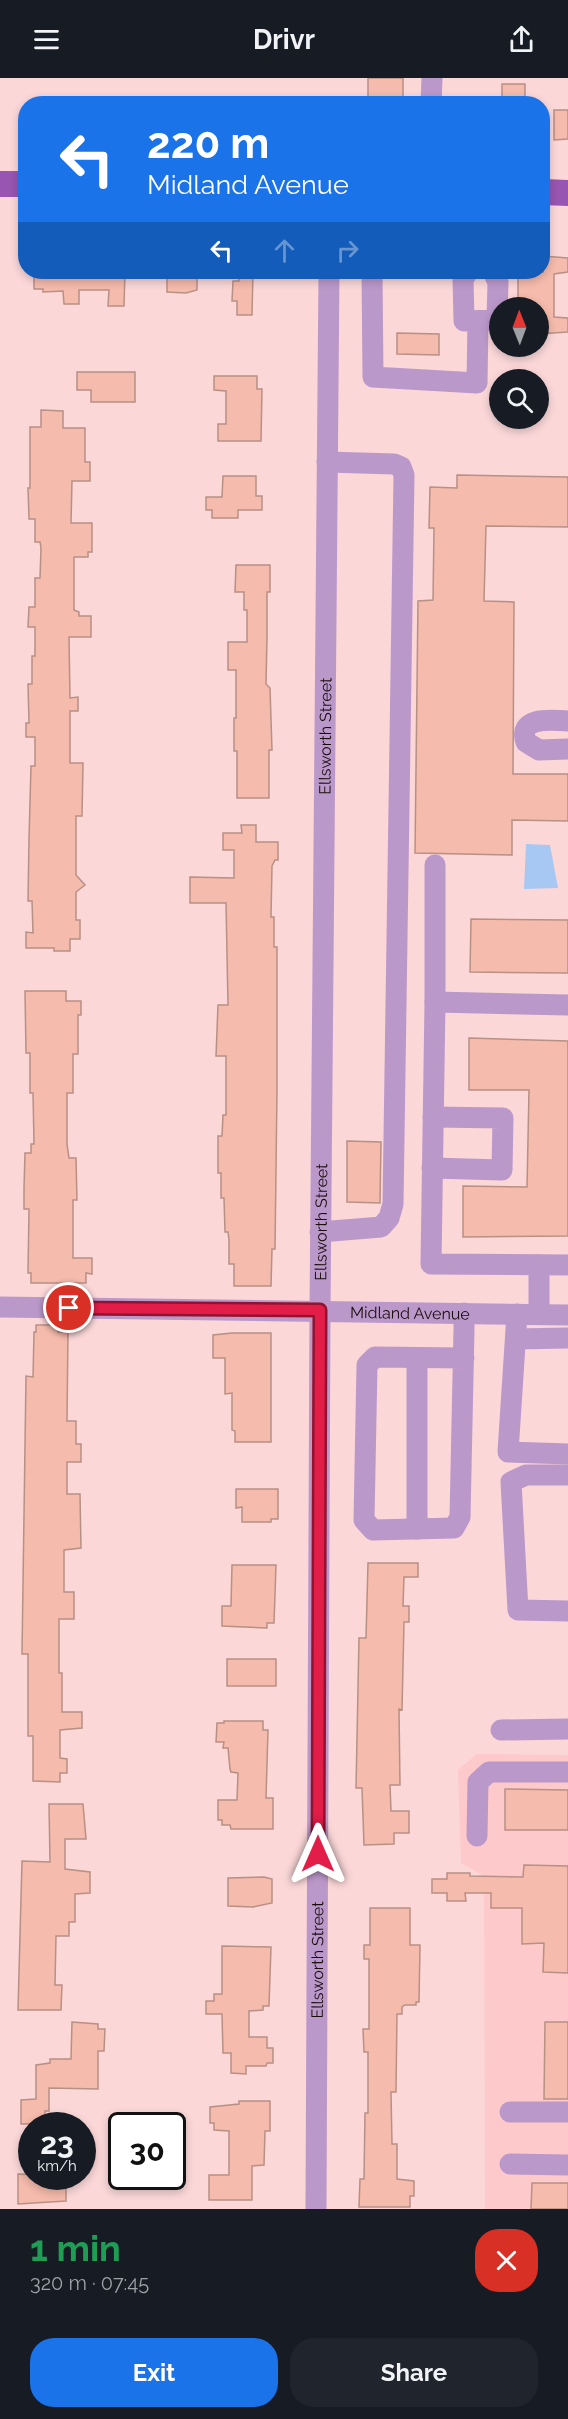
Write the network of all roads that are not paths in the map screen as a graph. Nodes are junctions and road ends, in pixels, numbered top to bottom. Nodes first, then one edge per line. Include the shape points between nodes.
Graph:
1 (432, 78) edge
2 (431, 96) edge
3 (0, 184) edge
4 (18, 184) edge
5 (550, 192) edge
6 (568, 193) edge
7 (329, 279) edge
8 (372, 279) edge
9 (463, 279) edge
10 (496, 279) edge
11 (478, 321) junction
12 (327, 462) junction
13 (568, 721) edge
14 (568, 750) edge
15 (435, 865) dead end
16 (435, 1002) junction
17 (568, 1005) edge
18 (433, 1116) junction
19 (432, 1168) junction
20 (320, 1232) junction
21 (539, 1265) junction
22 (568, 1265) edge
23 (0, 1307) edge
24 (320, 1310) junction
25 (464, 1313) junction
26 (517, 1314) junction
27 (539, 1314) junction
28 (568, 1315) edge
29 (568, 1338) edge
30 (516, 1339) junction
31 (417, 1358) junction
32 (464, 1358) junction
33 (568, 1454) edge
34 (568, 1475) edge
35 (417, 1529) junction
36 (568, 1611) edge
37 (501, 1730) dead end
38 (568, 1730) edge
39 (568, 1772) edge
40 (477, 1836) dead end
41 (510, 2112) dead end
42 (568, 2112) edge
43 (510, 2164) dead end
44 (568, 2165) edge
45 (316, 2209) edge

1 - 2 street
3 - 4 main road
5 - 6 main road
7 - 12 street, Ellsworth Street
8 - 11 street via 373,377 477,382
9 - 11 street via 464,321
10 - 11 street via 498,320
12 - 20 street, Ellsworth Street
12 - 20 street via 394,464 405,475 393,1204 381,1227
13 - 14 street via 540,720 527,727 524,735 526,742 539,750
15 - 16 street
16 - 17 street
16 - 18 street
18 - 19 street
18 - 19 street via 503,1118 502,1170
19 - 21 street via 431,1264
20 - 24 street, Ellsworth Street
21 - 22 street
21 - 27 street
23 - 24 street, Midland Avenue
24 - 25 street, Midland Avenue
24 - 45 street, Ellsworth Street
25 - 26 street, Midland Avenue
25 - 32 street
26 - 27 street, Midland Avenue
26 - 30 street
27 - 28 street, Midland Avenue
29 - 30 street
30 - 33 street via 508,1452
31 - 32 street
31 - 35 street
31 - 35 street via 375,1357 367,1365 364,1520 372,1530
32 - 35 street via 460,1517 454,1528
34 - 36 street via 526,1475 511,1482 518,1610
37 - 38 street
39 - 40 street via 489,1772 478,1782
41 - 42 street
43 - 44 street

